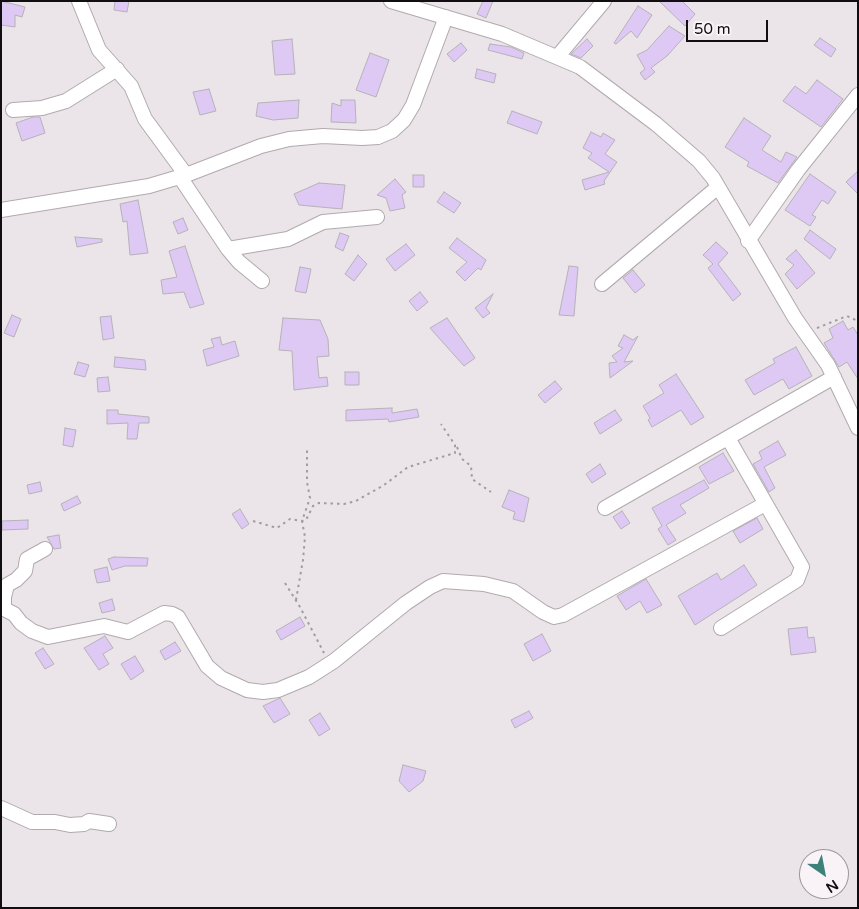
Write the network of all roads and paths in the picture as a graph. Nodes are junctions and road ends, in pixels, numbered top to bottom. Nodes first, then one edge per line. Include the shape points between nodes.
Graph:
1 (80, 1) edge
2 (391, 1) edge
3 (604, 1) edge
4 (446, 17) junction
5 (558, 56) junction
6 (117, 68) junction
7 (858, 95) edge
8 (13, 110) dead end
9 (183, 176) junction
10 (718, 186) junction
11 (1, 210) edge
12 (377, 217) dead end
13 (748, 240) junction
14 (228, 248) junction
15 (262, 281) dead end
16 (602, 284) dead end
17 (858, 321) edge
18 (807, 334) junction
19 (834, 377) junction
20 (441, 424) dead end
21 (858, 428) edge
22 (728, 438) junction
23 (456, 445) junction
24 (307, 448) dead end
25 (492, 492) dead end
26 (765, 504) junction
27 (605, 508) dead end
28 (253, 521) dead end
29 (302, 521) junction
30 (44, 549) dead end
31 (285, 583) dead end
32 (296, 600) junction
33 (3, 607) edge
34 (721, 628) dead end
35 (331, 663) junction
36 (1, 808) edge
37 (109, 824) dead end

1 - 6 street via 99,50
2 - 4 street
3 - 5 street
4 - 5 street
4 - 9 street via 413,105 392,131 378,137 289,139 261,146
5 - 10 street via 600,80 656,124 707,168
6 - 8 street via 66,101 42,108
6 - 9 street via 131,86 145,119
7 - 13 street
9 - 11 street via 149,186
9 - 14 street
10 - 13 street
10 - 16 street
12 - 14 street via 323,222 288,239
13 - 18 street
14 - 15 street
17 - 18 path via 848,316
18 - 19 street
19 - 21 street
19 - 22 street
20 - 23 path
22 - 26 street
22 - 27 street
23 - 25 path via 462,459 471,466 472,479
23 - 29 path via 455,453 408,468 356,501 313,506 306,520
24 - 29 path via 310,498
26 - 34 street via 802,567 801,574 797,580
26 - 35 street via 563,615 554,617 543,612 513,591 484,584 443,581 406,603
28 - 29 path via 277,528 290,519
29 - 32 path via 304,552
30 - 33 street via 27,559 25,571 8,585
31 - 32 path
32 - 35 path via 318,646
33 - 35 street via 32,631 48,637 104,626 128,632 164,613 172,614 178,617 206,666 220,678 247,690 278,690
36 - 37 street via 32,822

